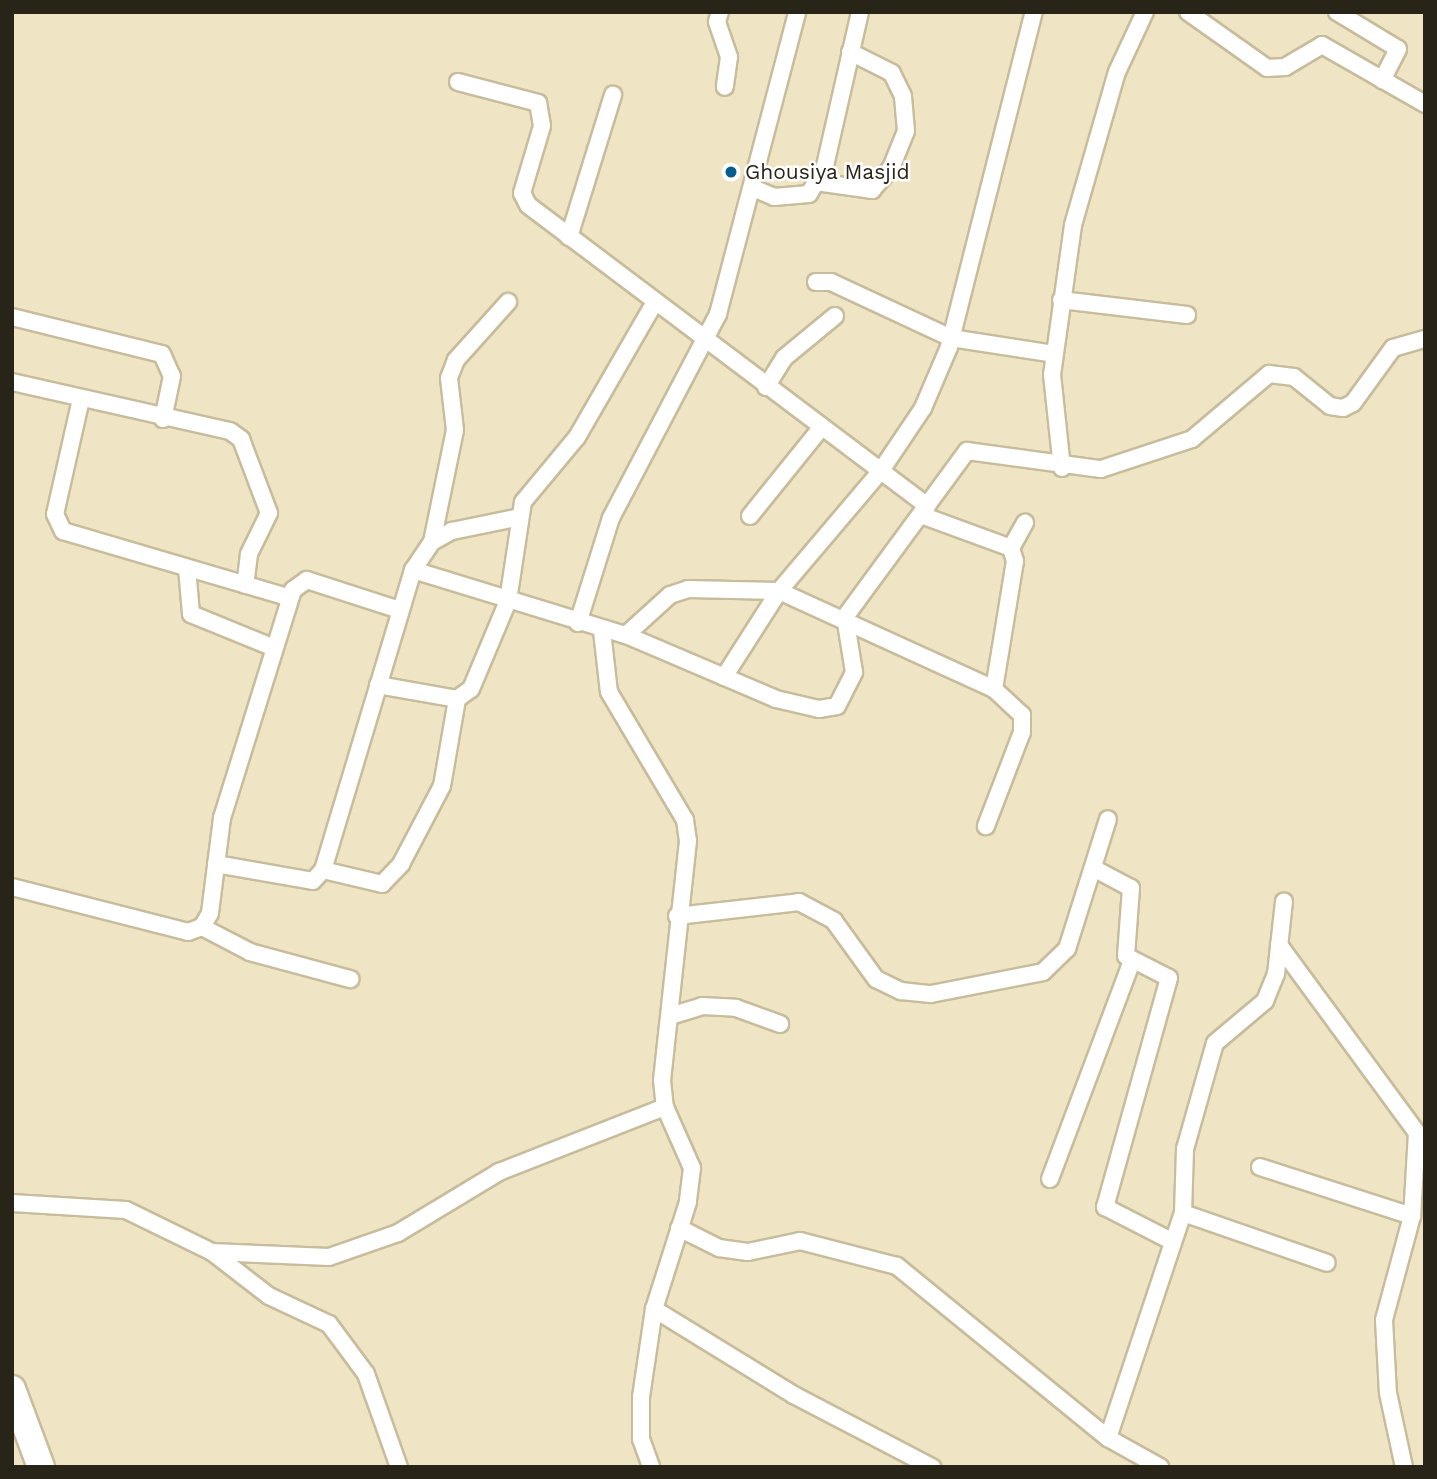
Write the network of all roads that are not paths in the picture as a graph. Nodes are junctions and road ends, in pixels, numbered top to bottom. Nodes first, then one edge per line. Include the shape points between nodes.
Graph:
1 (720, 12) edge
2 (797, 12) edge
3 (860, 12) edge
4 (1034, 12) edge
5 (1145, 12) edge
6 (1188, 12) edge
7 (1337, 12) edge
8 (850, 52) junction
9 (1382, 80) junction
10 (458, 82) dead end
11 (725, 87) dead end
12 (612, 96) dead end
13 (1425, 104) edge
14 (816, 182) junction
15 (753, 188) junction
16 (569, 237) junction
17 (816, 282) dead end
18 (1061, 300) junction
19 (508, 302) dead end
20 (655, 302) junction
21 (1187, 315) dead end
22 (835, 316) dead end
23 (12, 317) edge
24 (951, 338) junction
25 (1425, 339) edge
26 (704, 341) junction
27 (1055, 354) junction
28 (12, 382) edge
29 (766, 387) junction
30 (81, 399) junction
31 (163, 419) junction
32 (821, 428) junction
33 (1062, 468) junction
34 (880, 472) junction
35 (924, 510) junction
36 (750, 516) dead end
37 (516, 518) junction
38 (1025, 523) dead end
39 (432, 542) junction
40 (1011, 548) junction
41 (187, 568) junction
42 (413, 570) junction
43 (244, 585) junction
44 (779, 591) junction
45 (290, 598) junction
46 (508, 601) junction
47 (400, 610) junction
48 (845, 617) junction
49 (578, 623) junction
50 (601, 631) junction
51 (626, 635) junction
52 (272, 647) junction
53 (724, 677) junction
54 (378, 685) junction
55 (994, 689) junction
56 (457, 699) junction
57 (1108, 819) dead end
58 (986, 826) dead end
59 (216, 864) junction
60 (1093, 868) junction
61 (323, 870) junction
62 (12, 887) edge
63 (1284, 901) dead end
64 (677, 916) junction
65 (202, 927) junction
66 (1279, 944) junction
67 (1132, 961) junction
68 (350, 979) dead end
69 (670, 1016) junction
70 (779, 1024) dead end
71 (665, 1107) junction
72 (1422, 1158) edge
73 (1260, 1167) dead end
74 (1050, 1179) dead end
75 (12, 1203) edge
76 (1183, 1213) junction
77 (1412, 1216) junction
78 (679, 1228) junction
79 (1173, 1242) junction
80 (212, 1252) junction
81 (1327, 1263) dead end
82 (654, 1309) junction
83 (12, 1389) edge
84 (18, 1421) edge
85 (1108, 1438) junction
86 (1130, 1460) edge
87 (41, 1467) edge
88 (399, 1467) edge
89 (651, 1467) edge
90 (932, 1467) edge
91 (1160, 1467) edge
92 (1404, 1467) edge

1 - 11 street via 729,57
2 - 15 street
3 - 8 street
4 - 24 street
5 - 18 street via 1117,72 1073,225
6 - 9 street via 1267,68 1285,67 1315,44
7 - 9 street via 1398,49
8 - 14 street
8 - 14 street via 892,72 903,96 906,131 891,168 872,190
9 - 13 street
10 - 16 street via 538,103 542,126 522,193 528,205
12 - 16 street
14 - 15 street via 809,194 794,199
15 - 26 street via 733,270
16 - 20 street
17 - 24 street via 831,282
18 - 21 street
18 - 27 street
19 - 39 street via 456,360 449,378 453,446
20 - 26 street
20 - 37 street via 577,437
22 - 29 street via 784,358
23 - 31 street via 162,354 172,376
24 - 27 street
24 - 34 street via 923,408
25 - 33 street via 1393,348 1353,403 1343,408 1330,406 1294,377 1269,374 1181,444 1101,469
26 - 29 street
26 - 49 street via 611,518
27 - 33 street via 1052,400 1063,429
28 - 30 street
29 - 32 street
30 - 31 street
30 - 41 street via 55,524
31 - 43 street via 230,431 241,439 269,513 249,554
32 - 34 street
32 - 36 street
33 - 35 street via 967,451
34 - 35 street
34 - 44 street
35 - 40 street
35 - 48 street
37 - 39 street via 452,531
37 - 46 street
38 - 40 street
39 - 42 street
40 - 55 street via 1015,561
41 - 43 street
41 - 52 street via 191,614
42 - 46 street
42 - 47 street
43 - 45 street
44 - 48 street
44 - 51 street via 688,589 670,595
44 - 53 street
45 - 47 street via 307,580
45 - 52 street
46 - 49 street
46 - 56 street via 471,689
47 - 54 street
48 - 53 street via 854,672 837,706 819,709 776,699
48 - 55 street
49 - 50 street
50 - 51 street
50 - 64 street via 609,692 685,820 686,863
51 - 53 street
52 - 59 street via 222,818
54 - 56 street
54 - 61 street
55 - 58 street via 1022,715 1022,732
56 - 61 street via 442,786 401,864 382,884
57 - 60 street
59 - 61 street via 301,881 313,881
59 - 65 street
60 - 64 street via 1059,963 1043,972 931,994 876,979 834,921 799,902
60 - 67 street via 1131,888 1125,947
62 - 65 street via 187,932
63 - 66 street
64 - 69 street
65 - 68 street via 250,952
66 - 72 street via 1407,1113
66 - 76 street via 1265,1000 1215,1043 1185,1149
67 - 74 street
67 - 79 street via 1169,978 1169,995 1105,1207
69 - 70 street via 702,1006 736,1008
69 - 71 street via 663,1057
71 - 78 street via 692,1168
71 - 80 street via 499,1172 398,1233 329,1257
72 - 77 street
73 - 77 street
75 - 80 street via 126,1210
76 - 79 street
76 - 81 street
77 - 92 street via 1384,1321 1388,1393
78 - 82 street
78 - 85 street via 719,1248 748,1252 800,1241 897,1266
79 - 85 street
80 - 88 street via 348,1342
82 - 89 street via 641,1397 641,1439
82 - 90 street via 794,1395
83 - 84 main road
84 - 87 main road
85 - 86 street
86 - 91 street

